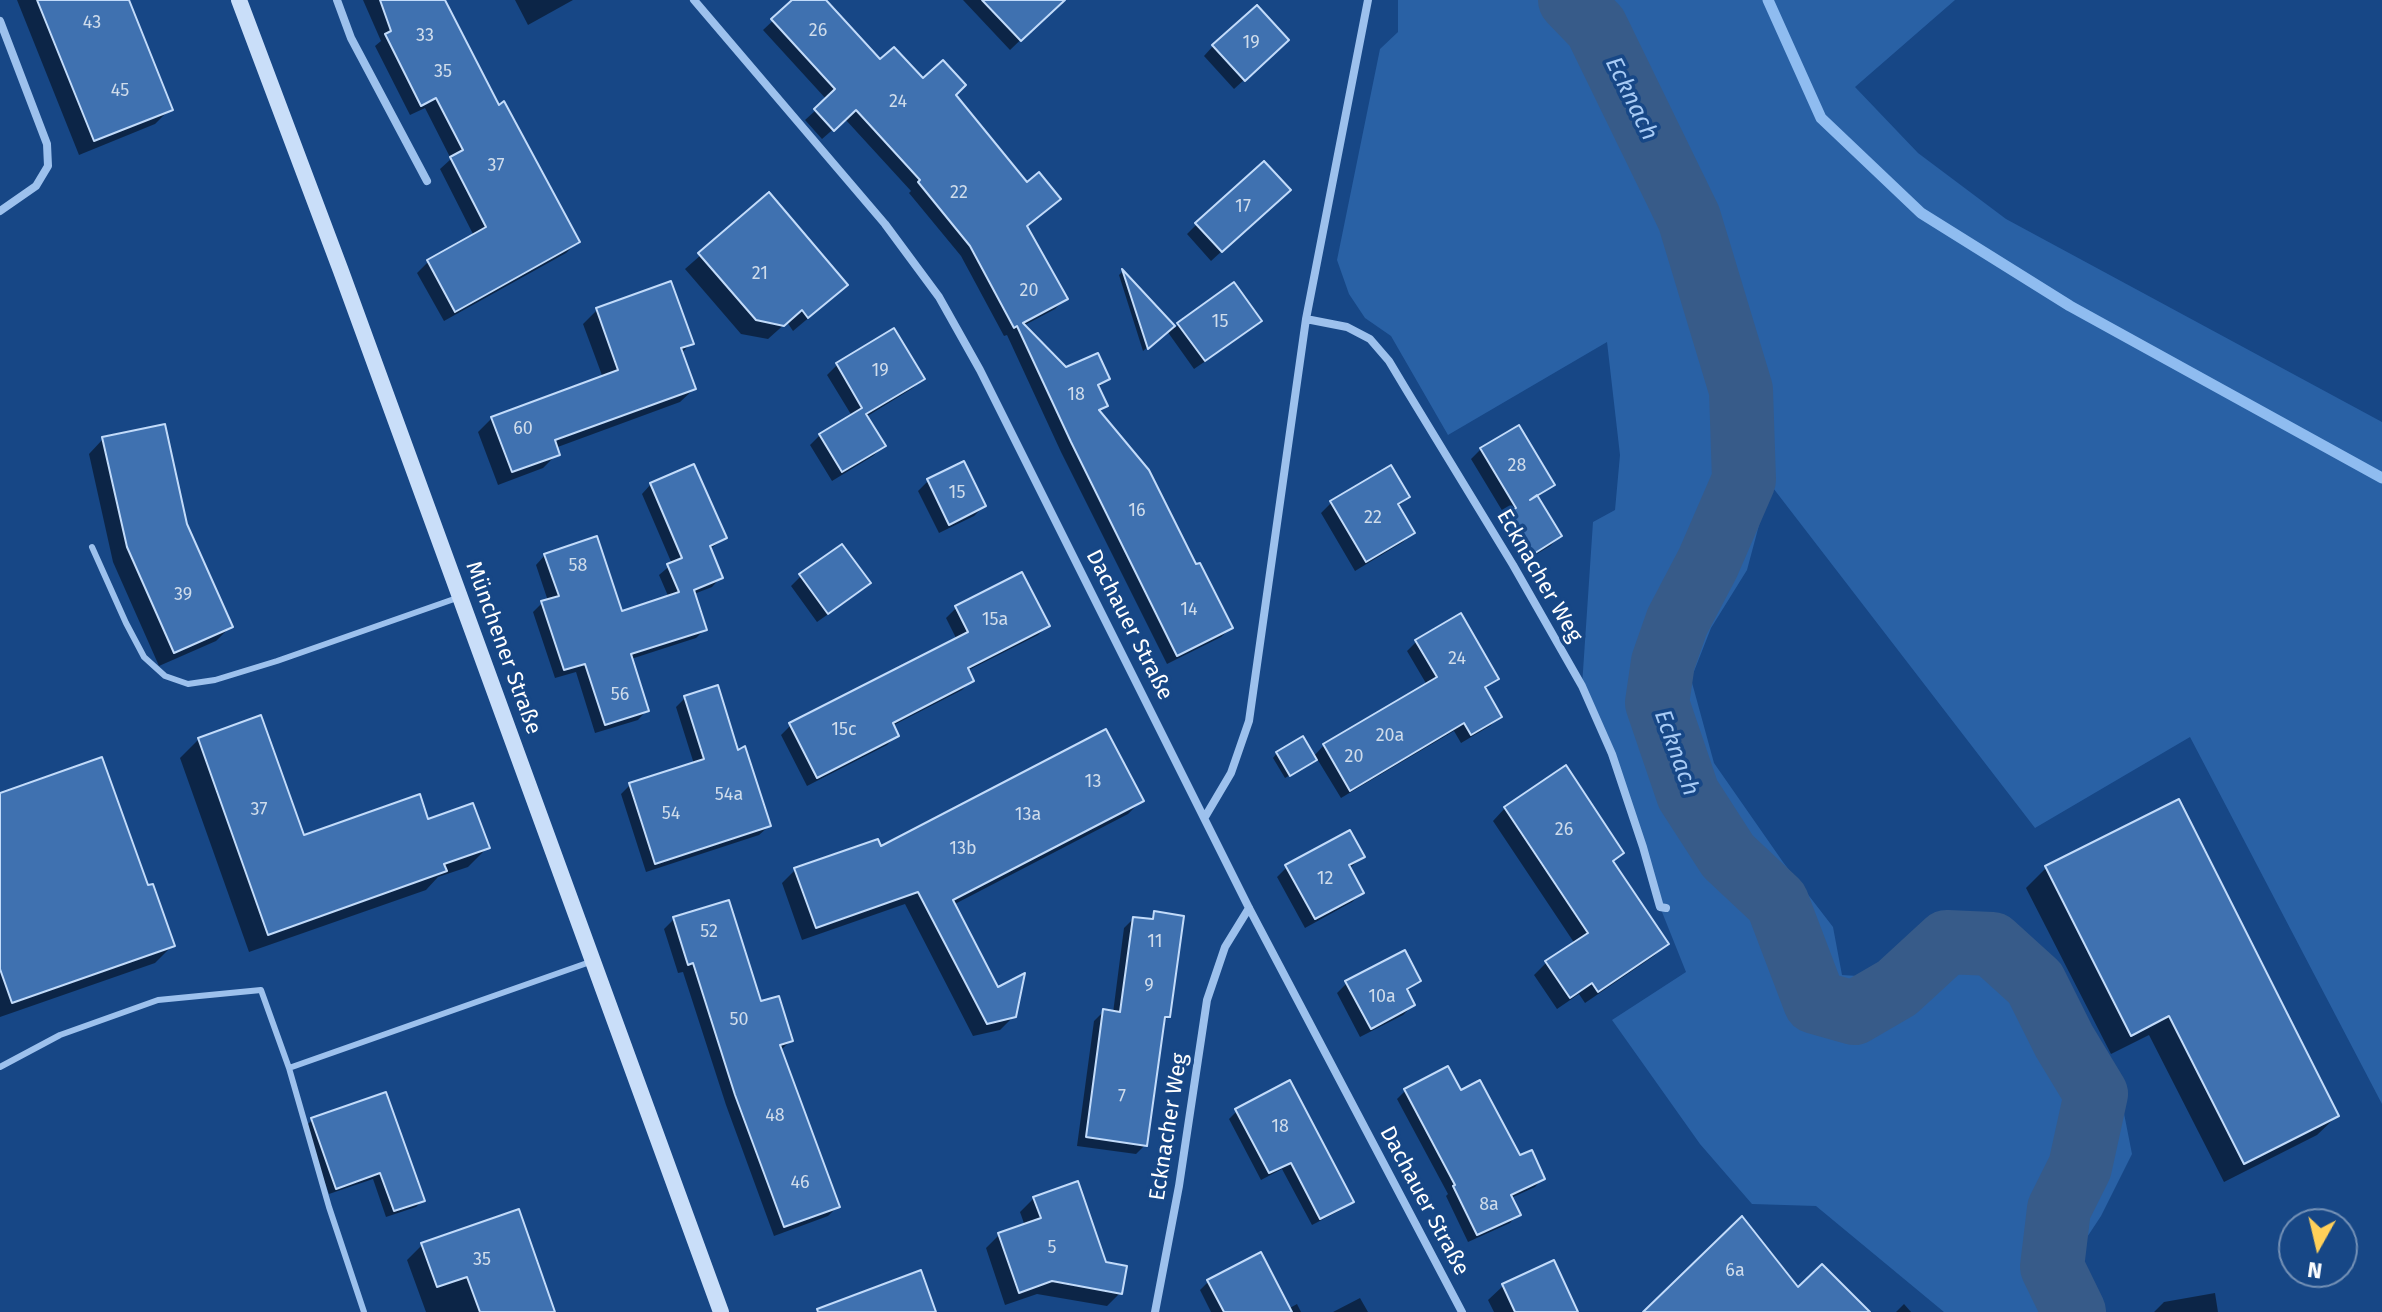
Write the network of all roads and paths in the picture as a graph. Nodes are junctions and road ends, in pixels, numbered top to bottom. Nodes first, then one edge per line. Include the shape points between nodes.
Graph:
1 (239, 0) edge
2 (337, 0) edge
3 (694, 0) edge
4 (1368, 0) edge
5 (0, 21) edge
6 (427, 181) dead end
7 (0, 211) edge
8 (1306, 319) junction
9 (92, 547) dead end
10 (460, 596) junction
11 (1205, 817) junction
12 (1249, 908) junction
13 (1666, 908) dead end
14 (594, 961) junction
15 (0, 1067) edge
16 (289, 1068) junction
17 (364, 1312) edge
18 (721, 1312) edge
19 (1155, 1312) edge
20 (1462, 1312) edge

1 - 10 main road, Münchener Straße
2 - 6 street via 351,38
3 - 11 street, Dachauer Straße via 885,224 939,297
4 - 8 street
5 - 7 street via 47,144 48,166 36,186
8 - 11 street via 1249,721 1231,773
8 - 13 street, Ecknacher Weg via 1347,327 1370,339 1389,361 1582,686 1612,754 1660,907
9 - 10 lane via 144,657 165,676 188,684 277,661
10 - 14 main road, Münchener Straße
11 - 12 street, Dachauer Straße
12 - 19 street, Ecknacher Weg via 1225,947 1207,1000
12 - 20 street, Dachauer Straße
14 - 16 lane
14 - 18 main road, Münchener Straße
15 - 16 lane via 60,1035 158,1000 261,990
16 - 17 lane

